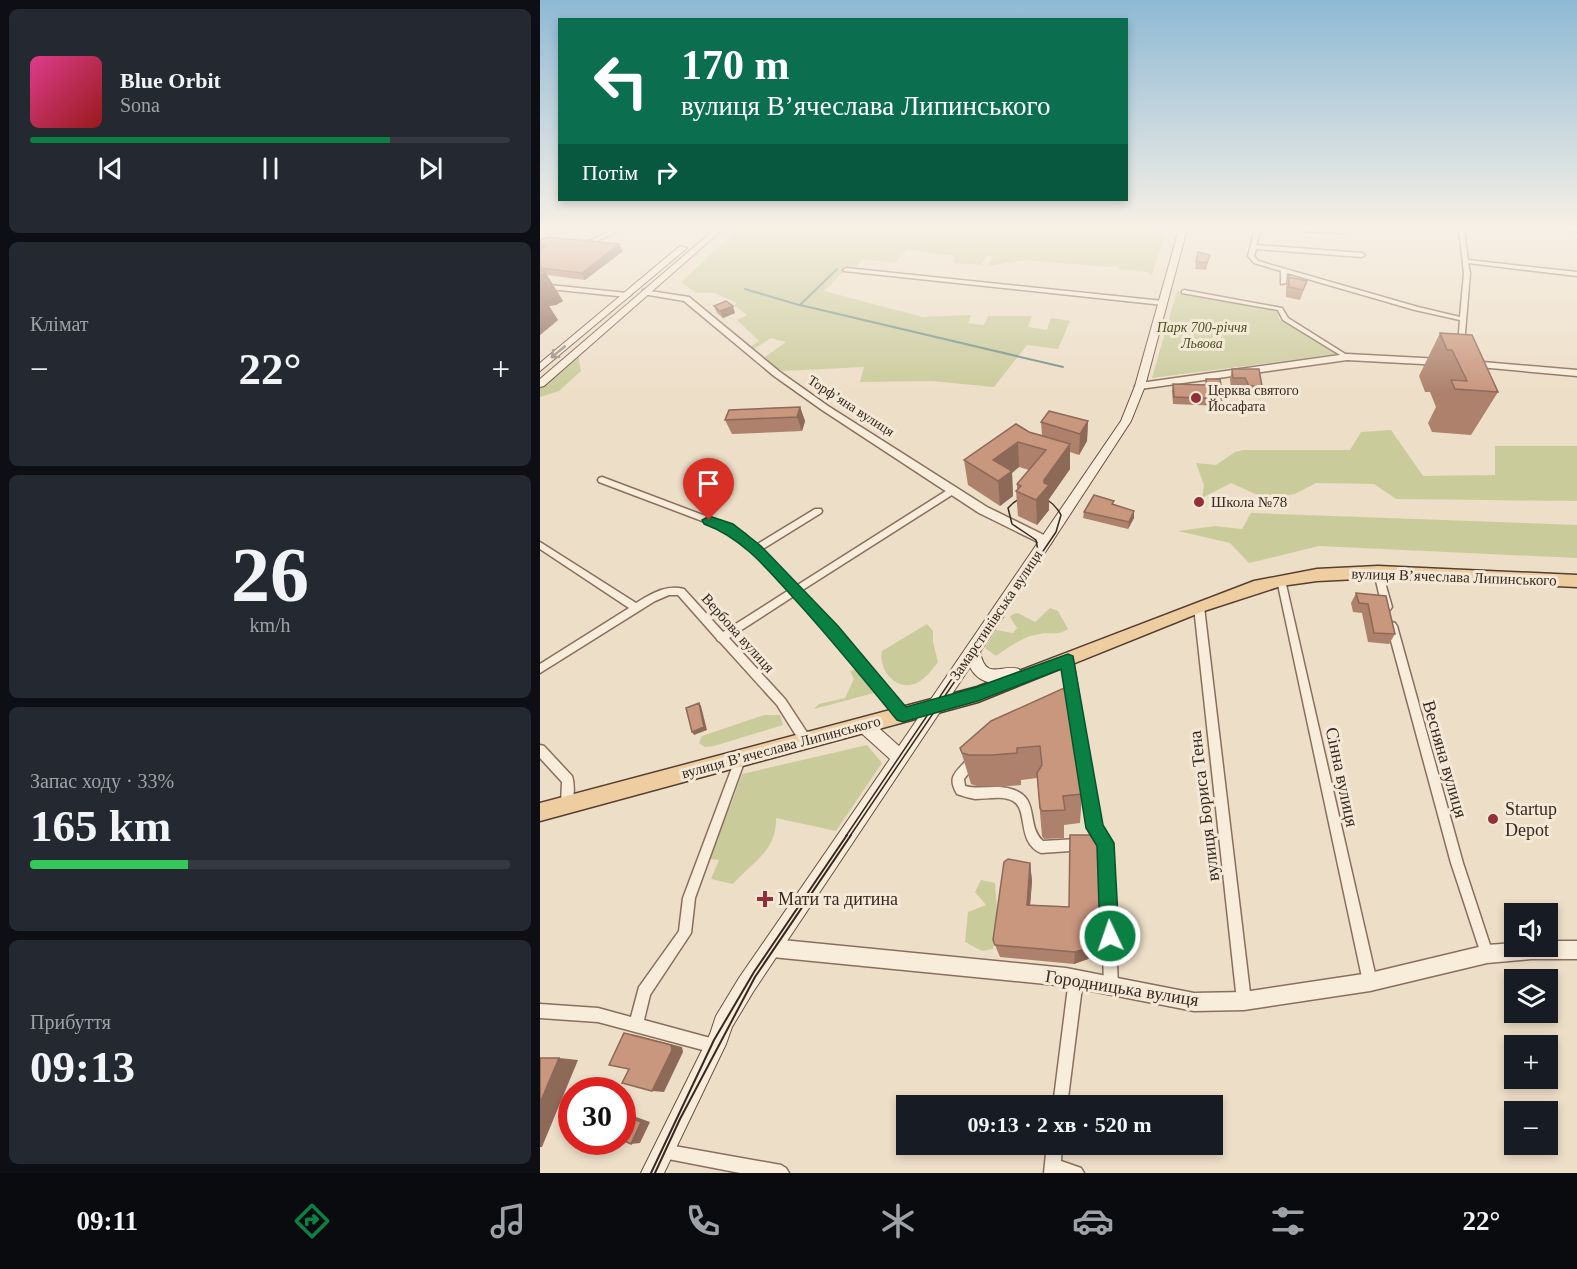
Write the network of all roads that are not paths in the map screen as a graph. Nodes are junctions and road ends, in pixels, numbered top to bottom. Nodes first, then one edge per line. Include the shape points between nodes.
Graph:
1 (640, 284) edge
2 (655, 284) edge
3 (978, 284) edge
4 (1169, 284) edge
5 (1331, 284) edge
6 (1464, 284) edge
7 (540, 286) edge
8 (646, 292) junction
9 (1184, 292) dead end
10 (627, 295) junction
11 (1163, 303) junction
12 (1462, 319) junction
13 (577, 337) junction
14 (592, 339) junction
15 (1461, 350) edge
16 (1347, 357) junction
17 (1449, 362) edge
18 (1461, 363) edge
19 (540, 368) edge
20 (1577, 373) edge
21 (540, 384) edge
22 (1140, 386) junction
23 (602, 480) dead end
24 (952, 491) junction
25 (818, 511) dead end
26 (1046, 541) junction
27 (540, 545) edge
28 (757, 549) junction
29 (1378, 572) junction
30 (1281, 580) junction
31 (1577, 581) edge
32 (794, 591) junction
33 (1199, 607) junction
34 (636, 608) junction
35 (721, 638) junction
36 (1092, 651) junction
37 (973, 652) junction
38 (1068, 660) junction
39 (540, 669) edge
40 (1075, 699) junction
41 (934, 707) junction
42 (1049, 709) edge
43 (903, 715) junction
44 (865, 726) junction
45 (806, 741) junction
46 (986, 748) edge
47 (540, 750) edge
48 (741, 757) junction
49 (900, 757) junction
50 (567, 804) junction
51 (540, 812) edge
52 (1106, 843) junction
53 (772, 948) junction
54 (1577, 950) edge
55 (1487, 954) junction
56 (1076, 979) junction
57 (1370, 982) junction
58 (1111, 986) junction
59 (1244, 1001) junction
60 (540, 1011) edge
61 (636, 1026) junction
62 (716, 1041) junction
63 (1061, 1095) edge
64 (663, 1151) junction
65 (1052, 1169) edge
66 (652, 1173) edge
67 (781, 1173) edge
68 (1076, 1173) edge

1 - 10 main road
2 - 8 main road
3 - 11 street
4 - 11 main road, Замарстинівська вулиця
5 - 12 street
6 - 12 street
7 - 10 street
8 - 14 main road
8 - 24 street, Торфʼяна вулиця via 686,299 777,374
9 - 16 street via 1280,309 1285,319
10 - 13 main road
11 - 22 main road, Замарстинівська вулиця
12 - 15 street
13 - 14 main road
13 -> 19 main road
14 - 21 main road
16 - 17 street
16 - 22 street
18 - 20 street
22 - 26 main road, Замарстинівська вулиця via 1126,421
23 - 28 street via 729,528
24 - 26 street, Торфʼяна вулиця
24 - 32 street
25 - 28 street
26 - 37 main road, Замарстинівська вулиця
27 - 34 street
28 - 32 street
29 - 30 main road, вулиця Вʼячеслава Липинського via 1317,574
29 - 31 main road, вулиця Вʼячеслава Липинського
29 - 55 street, Весняна вулиця via 1381,598
30 - 33 main road, вулиця Вʼячеслава Липинського
30 - 57 street, Сінна вулиця
32 - 35 street
32 - 43 street via 833,630
33 - 36 main road, вулиця Вʼячеслава Липинського
33 - 59 street, вулиця Бориса Тена
34 - 35 street, Вербова вулиця via 673,589 681,592
34 - 39 street
35 - 45 street, Вербова вулиця via 781,702
36 - 37 main road via 1076,652 1001,679 983,674 975,666
36 - 38 main road, вулиця Вʼячеслава Липинського
37 - 41 main road, Замарстинівська вулиця
38 - 40 street
38 - 41 main road, вулиця Вʼячеслава Липинського
40 - 42 street
40 - 52 street via 1095,828
41 - 43 main road, вулиця Вʼячеслава Липинського
41 - 49 main road, Замарстинівська вулиця
43 - 44 main road, вулиця Вʼячеслава Липинського
44 - 45 main road, вулиця Вʼячеслава Липинського
44 - 49 main road
45 - 48 main road, вулиця Вʼячеслава Липинського
46 - 52 street via 958,777 961,790 1017,797 1024,804 1030,836 1041,847
47 - 50 street via 568,780
48 - 50 main road, вулиця Вʼячеслава Липинського
48 - 61 street via 689,898 685,933 644,992
49 - 53 main road, Замарстинівська вулиця
50 - 51 main road, вулиця Вʼячеслава Липинського
52 - 58 street via 1102,876
53 - 56 street, Городницька вулиця
53 - 62 main road, Замарстинівська вулиця via 734,1018
54 - 55 street, Городницька вулиця
55 - 57 street, Городницька вулиця
56 - 58 street, Городницька вулиця
56 - 63 street
57 - 59 street, Городницька вулиця
58 - 59 street, Городницька вулиця via 1194,1002
60 - 61 street via 598,1015
61 - 62 street
62 - 64 main road, Замарстинівська вулиця
64 - 66 main road, Замарстинівська вулиця
64 - 67 street
65 - 68 street

